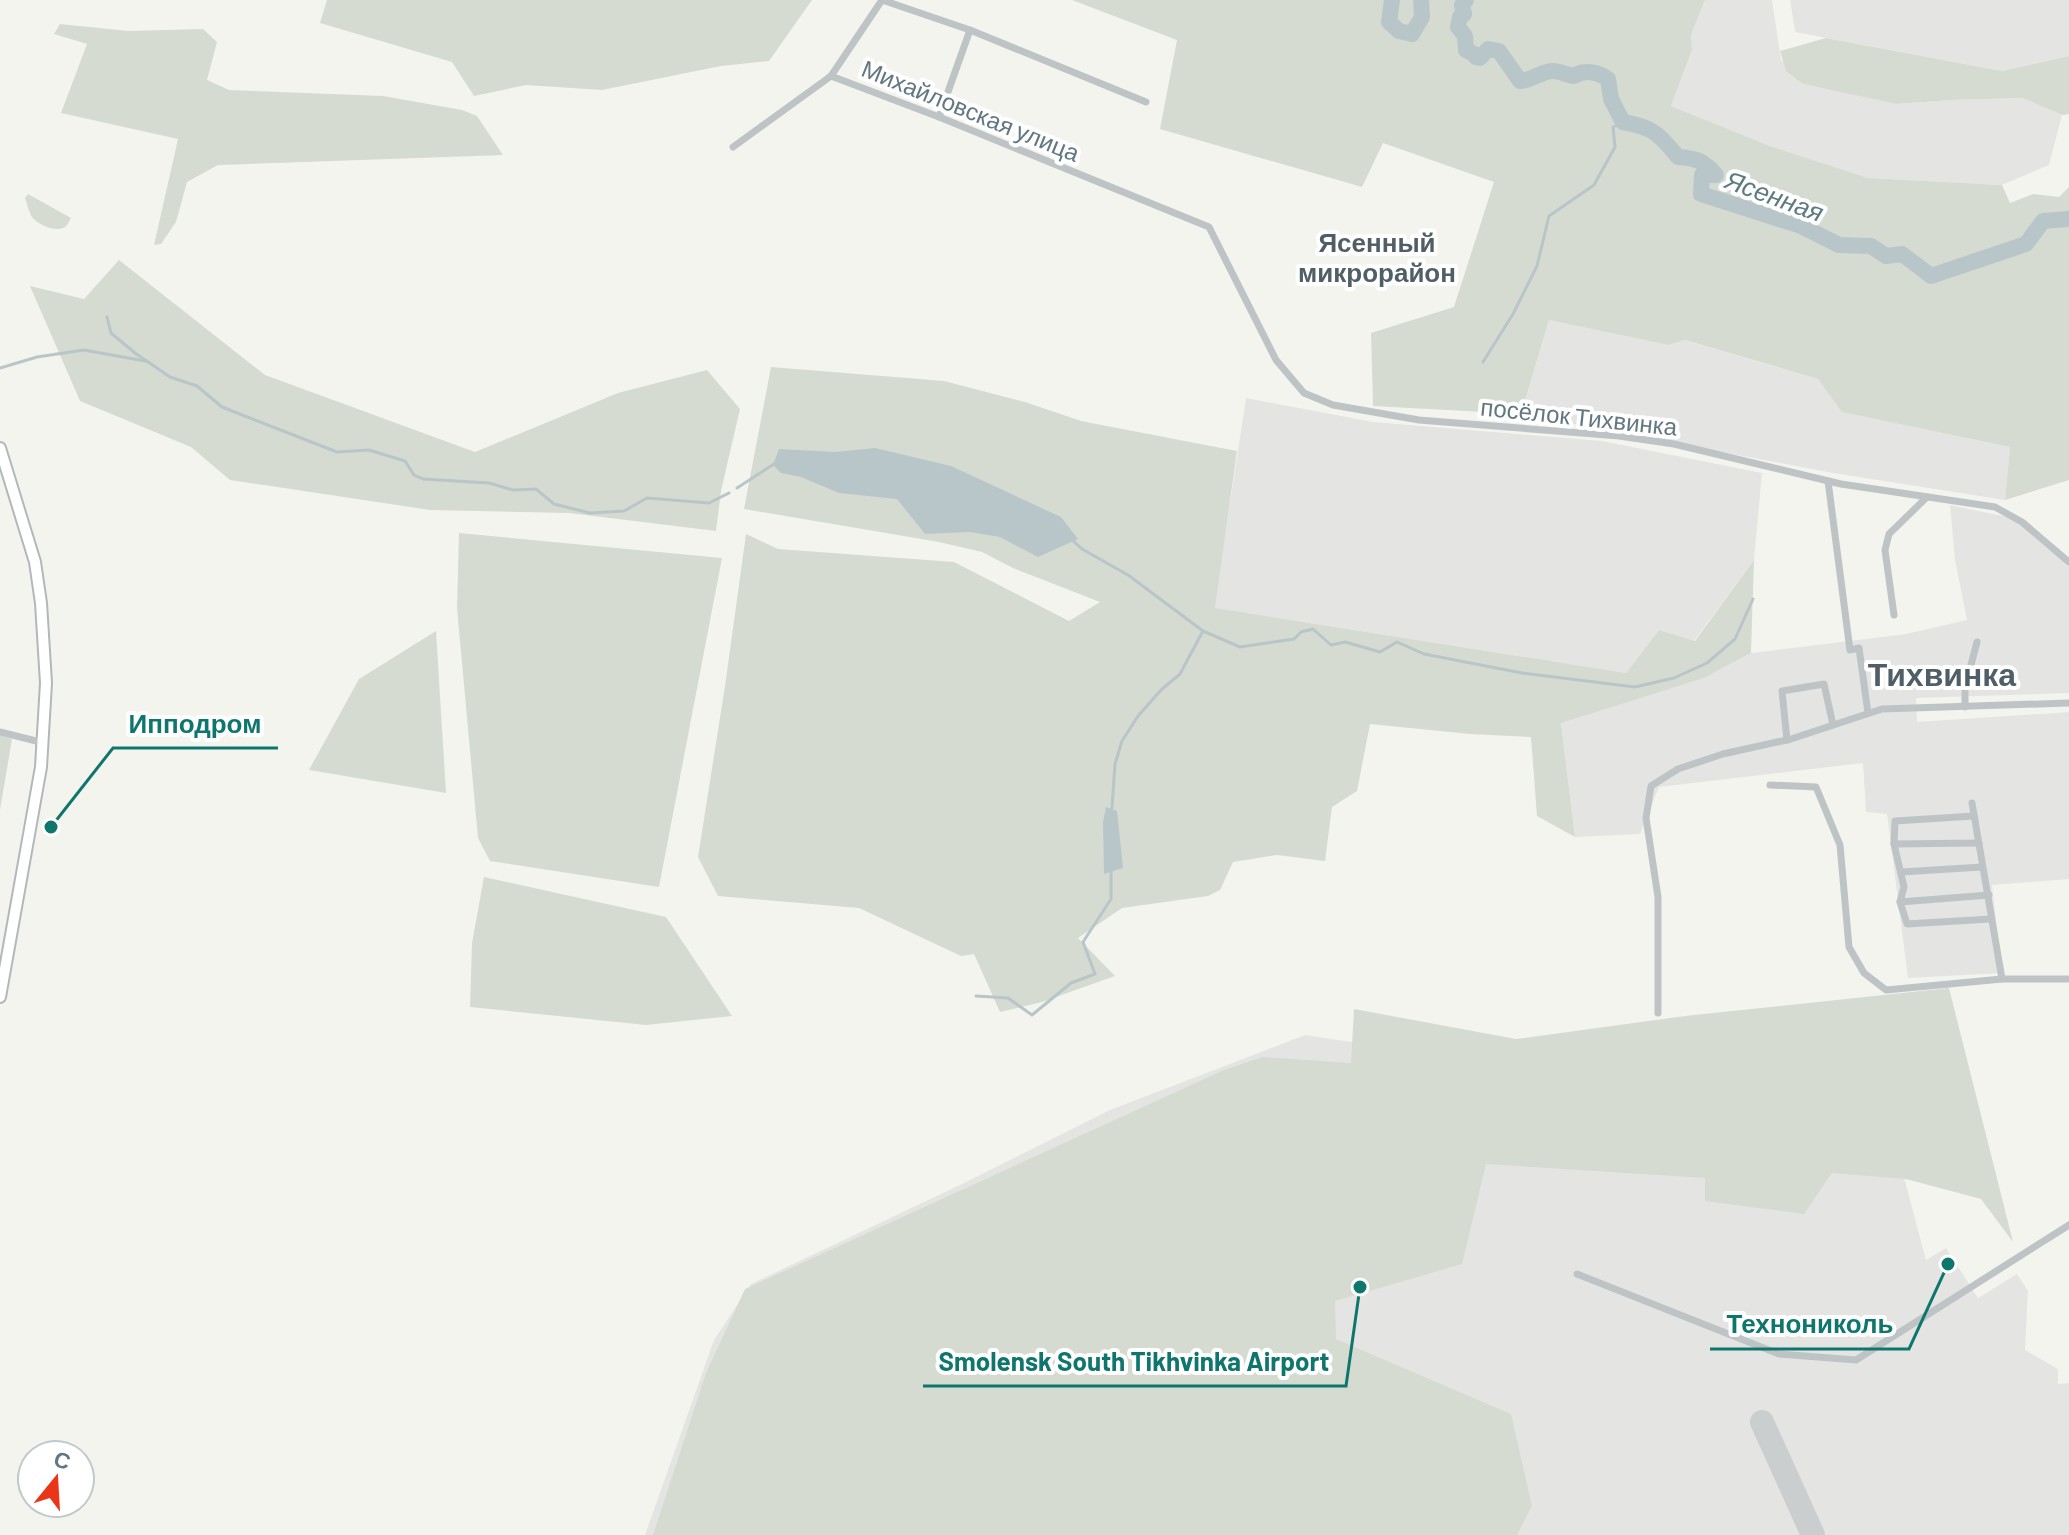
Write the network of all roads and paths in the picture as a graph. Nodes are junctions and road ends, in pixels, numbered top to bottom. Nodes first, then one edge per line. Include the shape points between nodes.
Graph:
1 (882, 0) edge
2 (970, 30) junction
3 (831, 76) junction
4 (1146, 102) dead end
5 (939, 117) junction
6 (733, 147) dead end
7 (1209, 227) joint
8 (0, 448) edge
9 (1828, 481) junction
10 (1927, 497) junction
11 (2069, 562) edge
12 (1894, 615) dead end
13 (1977, 642) dead end
14 (2069, 703) edge
15 (1965, 707) junction
16 (1868, 713) junction
17 (1833, 725) junction
18 (0, 732) edge
19 (1787, 740) junction
20 (44, 743) junction
21 (1770, 785) dead end
22 (1972, 803) dead end
23 (1974, 816) junction
24 (1979, 843) junction
25 (1894, 844) junction
26 (1982, 867) junction
27 (1901, 872) junction
28 (1989, 895) junction
29 (1900, 902) junction
30 (1990, 919) junction
31 (2002, 979) junction
32 (2069, 979) edge
33 (0, 997) edge
34 (1658, 1013) dead end
35 (2069, 1225) edge
36 (1577, 1274) dead end

1 - 2 street
1 - 3 street
2 - 4 street
2 - 5 street
3 - 5 street, Михайловская улица
3 - 6 street, Михайловская улица
5 - 7 street, Михайловская улица
7 - 9 street, посёлок Тихвинка via 1276,360 1304,393 1333,405 1419,420 1674,444
8 - 20 main road via 35,562 46,683
9 - 10 street, посёлок Тихвинка
9 - 16 street via 1850,650 1859,648
10 - 11 street, посёлок Тихвинка via 1995,507 2022,522
10 - 12 street via 1889,534 1885,550
13 - 15 street
14 - 15 street
15 - 16 street
16 - 17 street
17 - 19 street
17 - 19 street via 1824,684 1782,691
18 - 20 street
19 - 34 street via 1712,757 1651,786 1646,818 1658,897
20 - 33 main road
21 - 31 street via 1816,787 1840,845 1849,947 1864,973 1886,990
22 - 23 street
23 - 24 street
23 - 25 street via 1895,821
24 - 25 street
24 - 26 street
25 - 27 street
26 - 27 street
26 - 28 street
27 - 29 street
28 - 29 street
28 - 30 street
29 - 30 street via 1907,924
30 - 31 street
31 - 32 street
35 - 36 street via 1856,1360 1779,1354

